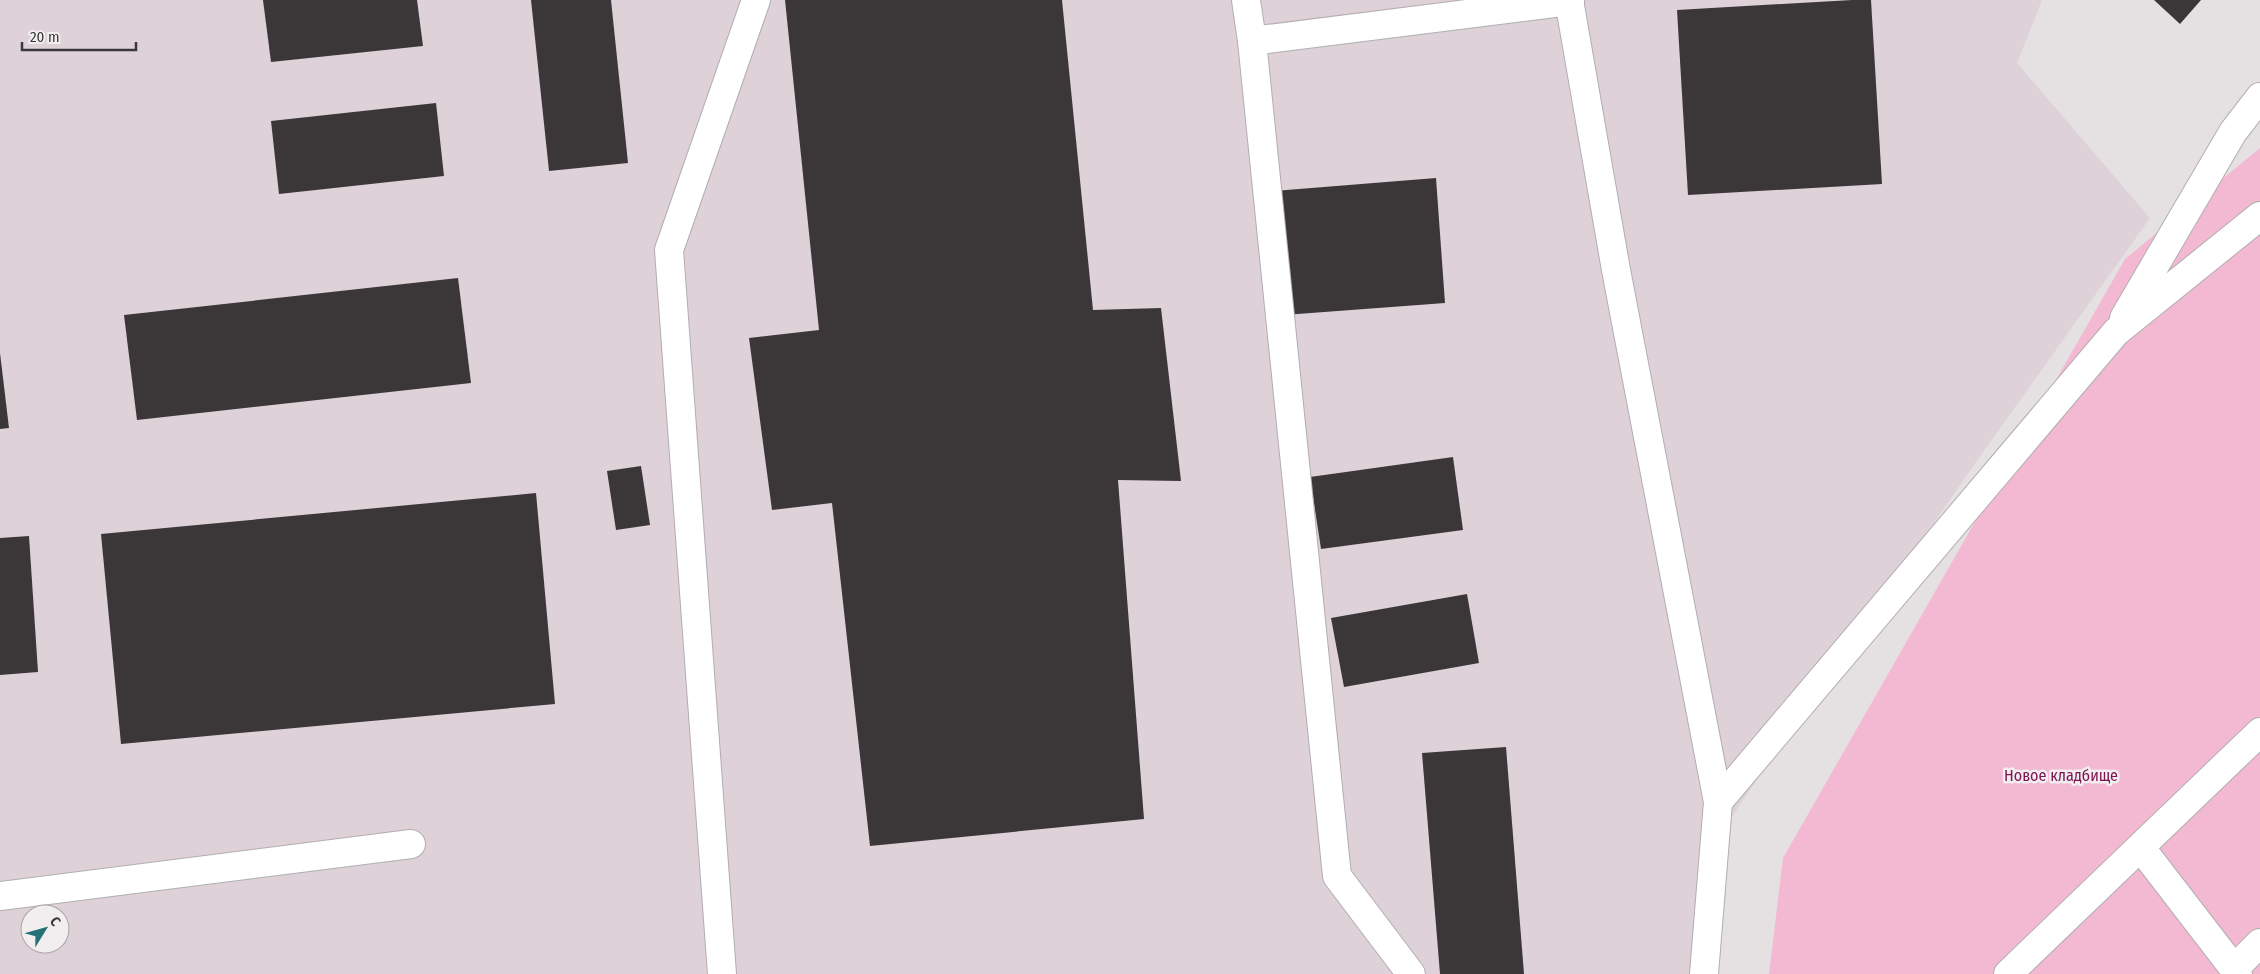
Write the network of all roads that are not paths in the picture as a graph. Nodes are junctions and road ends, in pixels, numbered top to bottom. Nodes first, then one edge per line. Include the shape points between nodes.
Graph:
1 (756, 0) edge
2 (1246, 0) edge
3 (1570, 0) edge
4 (1252, 41) junction
5 (2260, 97) edge
6 (2260, 216) edge
7 (2116, 332) junction
8 (2260, 732) edge
9 (1718, 802) junction
10 (411, 844) dead end
11 (2141, 848) junction
12 (0, 896) edge
13 (2260, 943) edge
14 (2236, 972) edge
15 (722, 974) edge
16 (1411, 974) edge
17 (1704, 974) edge
18 (2008, 974) edge

1 - 15 street via 669,250
2 - 4 street
3 - 4 street
3 - 9 street via 1616,270
4 - 16 street via 1337,876
5 - 7 street via 2233,132
6 - 7 street
7 - 9 street
8 - 11 street
9 - 17 street
10 - 12 street
11 - 14 street
11 - 18 street
13 - 14 street

